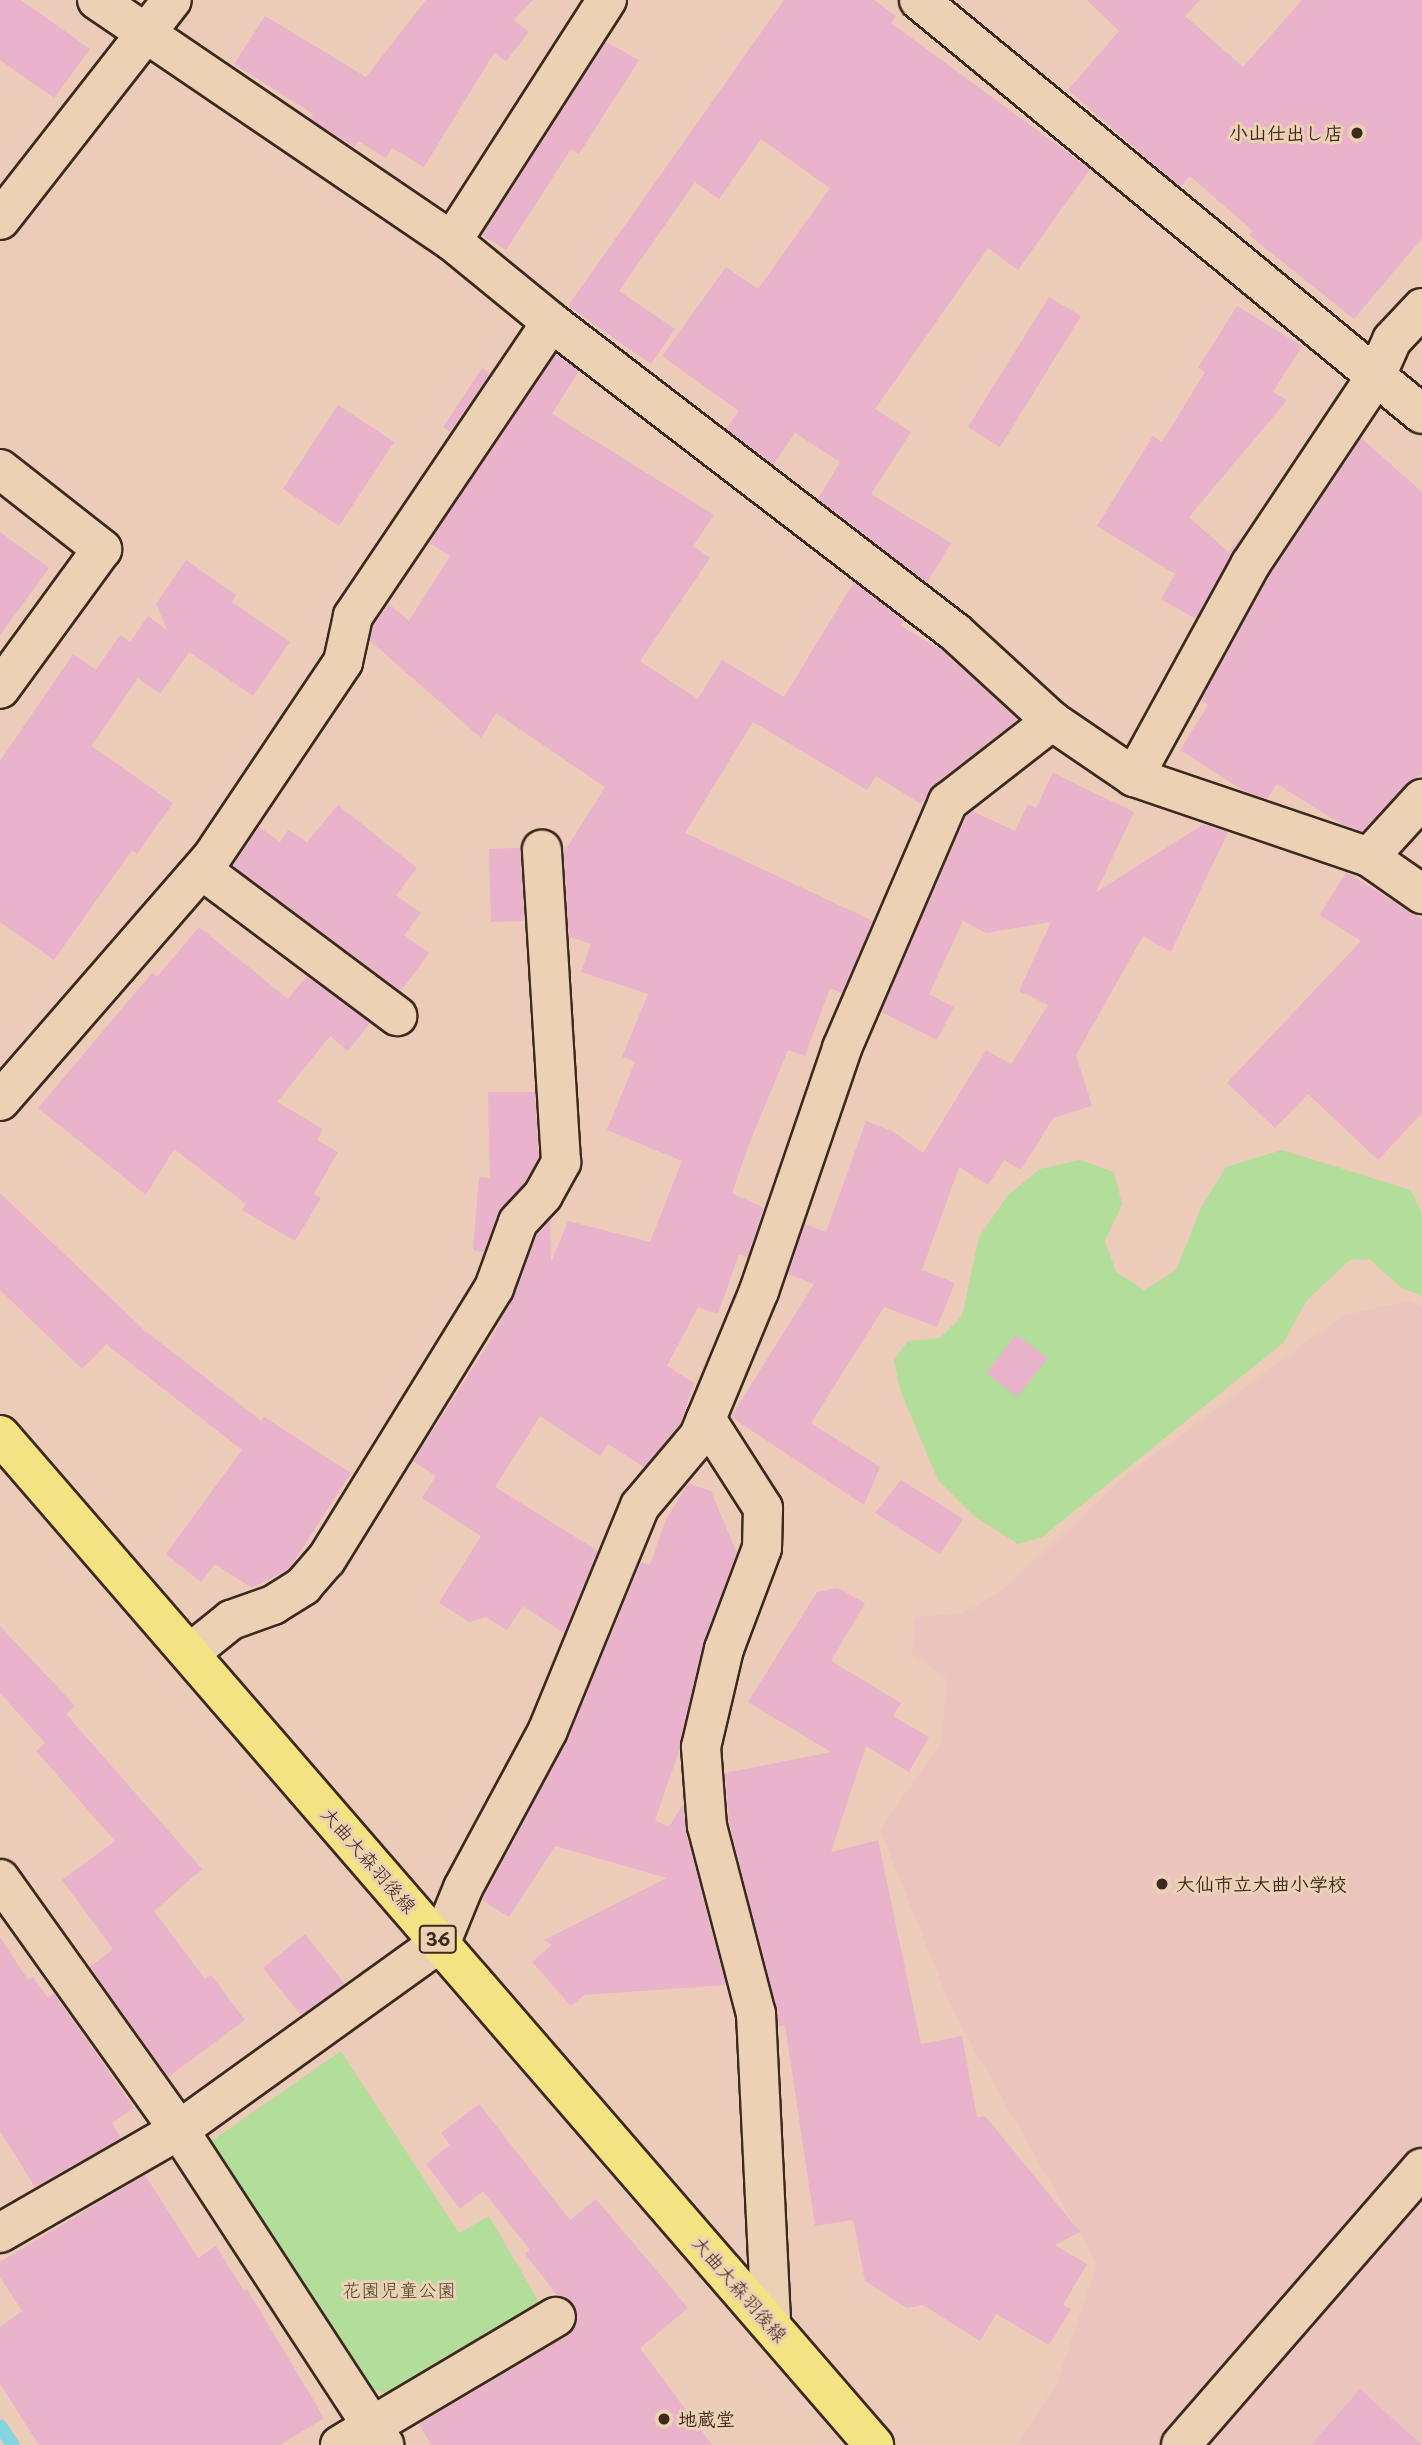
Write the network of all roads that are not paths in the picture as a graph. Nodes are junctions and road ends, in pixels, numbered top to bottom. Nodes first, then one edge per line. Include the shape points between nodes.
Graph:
1 (97, 0) edge
2 (172, 0) edge
3 (607, 0) edge
4 (919, 0) edge
5 (143, 33) junction
6 (0, 220) edge
7 (452, 241) junction
8 (1422, 308) edge
9 (551, 322) junction
10 (1376, 376) junction
11 (1422, 415) edge
12 (0, 469) edge
13 (0, 690) edge
14 (1052, 721) junction
15 (1134, 777) junction
16 (1422, 799) edge
17 (542, 850) dead end
18 (1369, 857) junction
19 (202, 870) junction
20 (1422, 894) edge
21 (397, 1016) dead end
22 (2, 1096) edge
23 (706, 1419) junction
24 (0, 1435) edge
25 (190, 1653) junction
26 (0, 1878) edge
27 (441, 1942) junction
28 (179, 2130) junction
29 (1422, 2168) edge
30 (0, 2233) edge
31 (556, 2317) dead end
32 (771, 2325) junction
33 (365, 2438) edge
34 (874, 2445) edge
35 (1181, 2445) edge

1 - 5 street
2 - 5 street
3 - 7 street
4 - 10 street
5 - 6 street
5 - 7 street
7 - 9 street
8 - 10 street via 1392,340
9 - 14 street via 955,632
9 - 19 street via 353,616 343,662
10 - 11 street
10 - 15 street via 1250,565
12 - 13 street via 102,549
14 - 15 street
14 - 23 street via 948,802 842,1048 759,1291
15 - 18 street
16 - 18 street
17 - 25 street via 561,1162 543,1195 518,1222 494,1288 326,1560 303,1586 273,1605 231,1620
18 - 20 street
19 - 21 street
19 - 22 street
23 - 27 street via 699,1436 639,1506 548,1730 463,1888
23 - 32 street via 763,1507 762,1548 724,1648 701,1747 707,1826 756,2014
24 - 25 main road, 大曲大森羽後線 / 36
25 - 27 main road, 大曲大森羽後線 / 36
26 - 28 street
27 - 28 street
27 - 32 main road, 大曲大森羽後線 / 36
28 - 30 street
28 - 33 street
29 - 35 street
31 - 33 street
32 - 34 main road, 大曲大森羽後線 / 36

